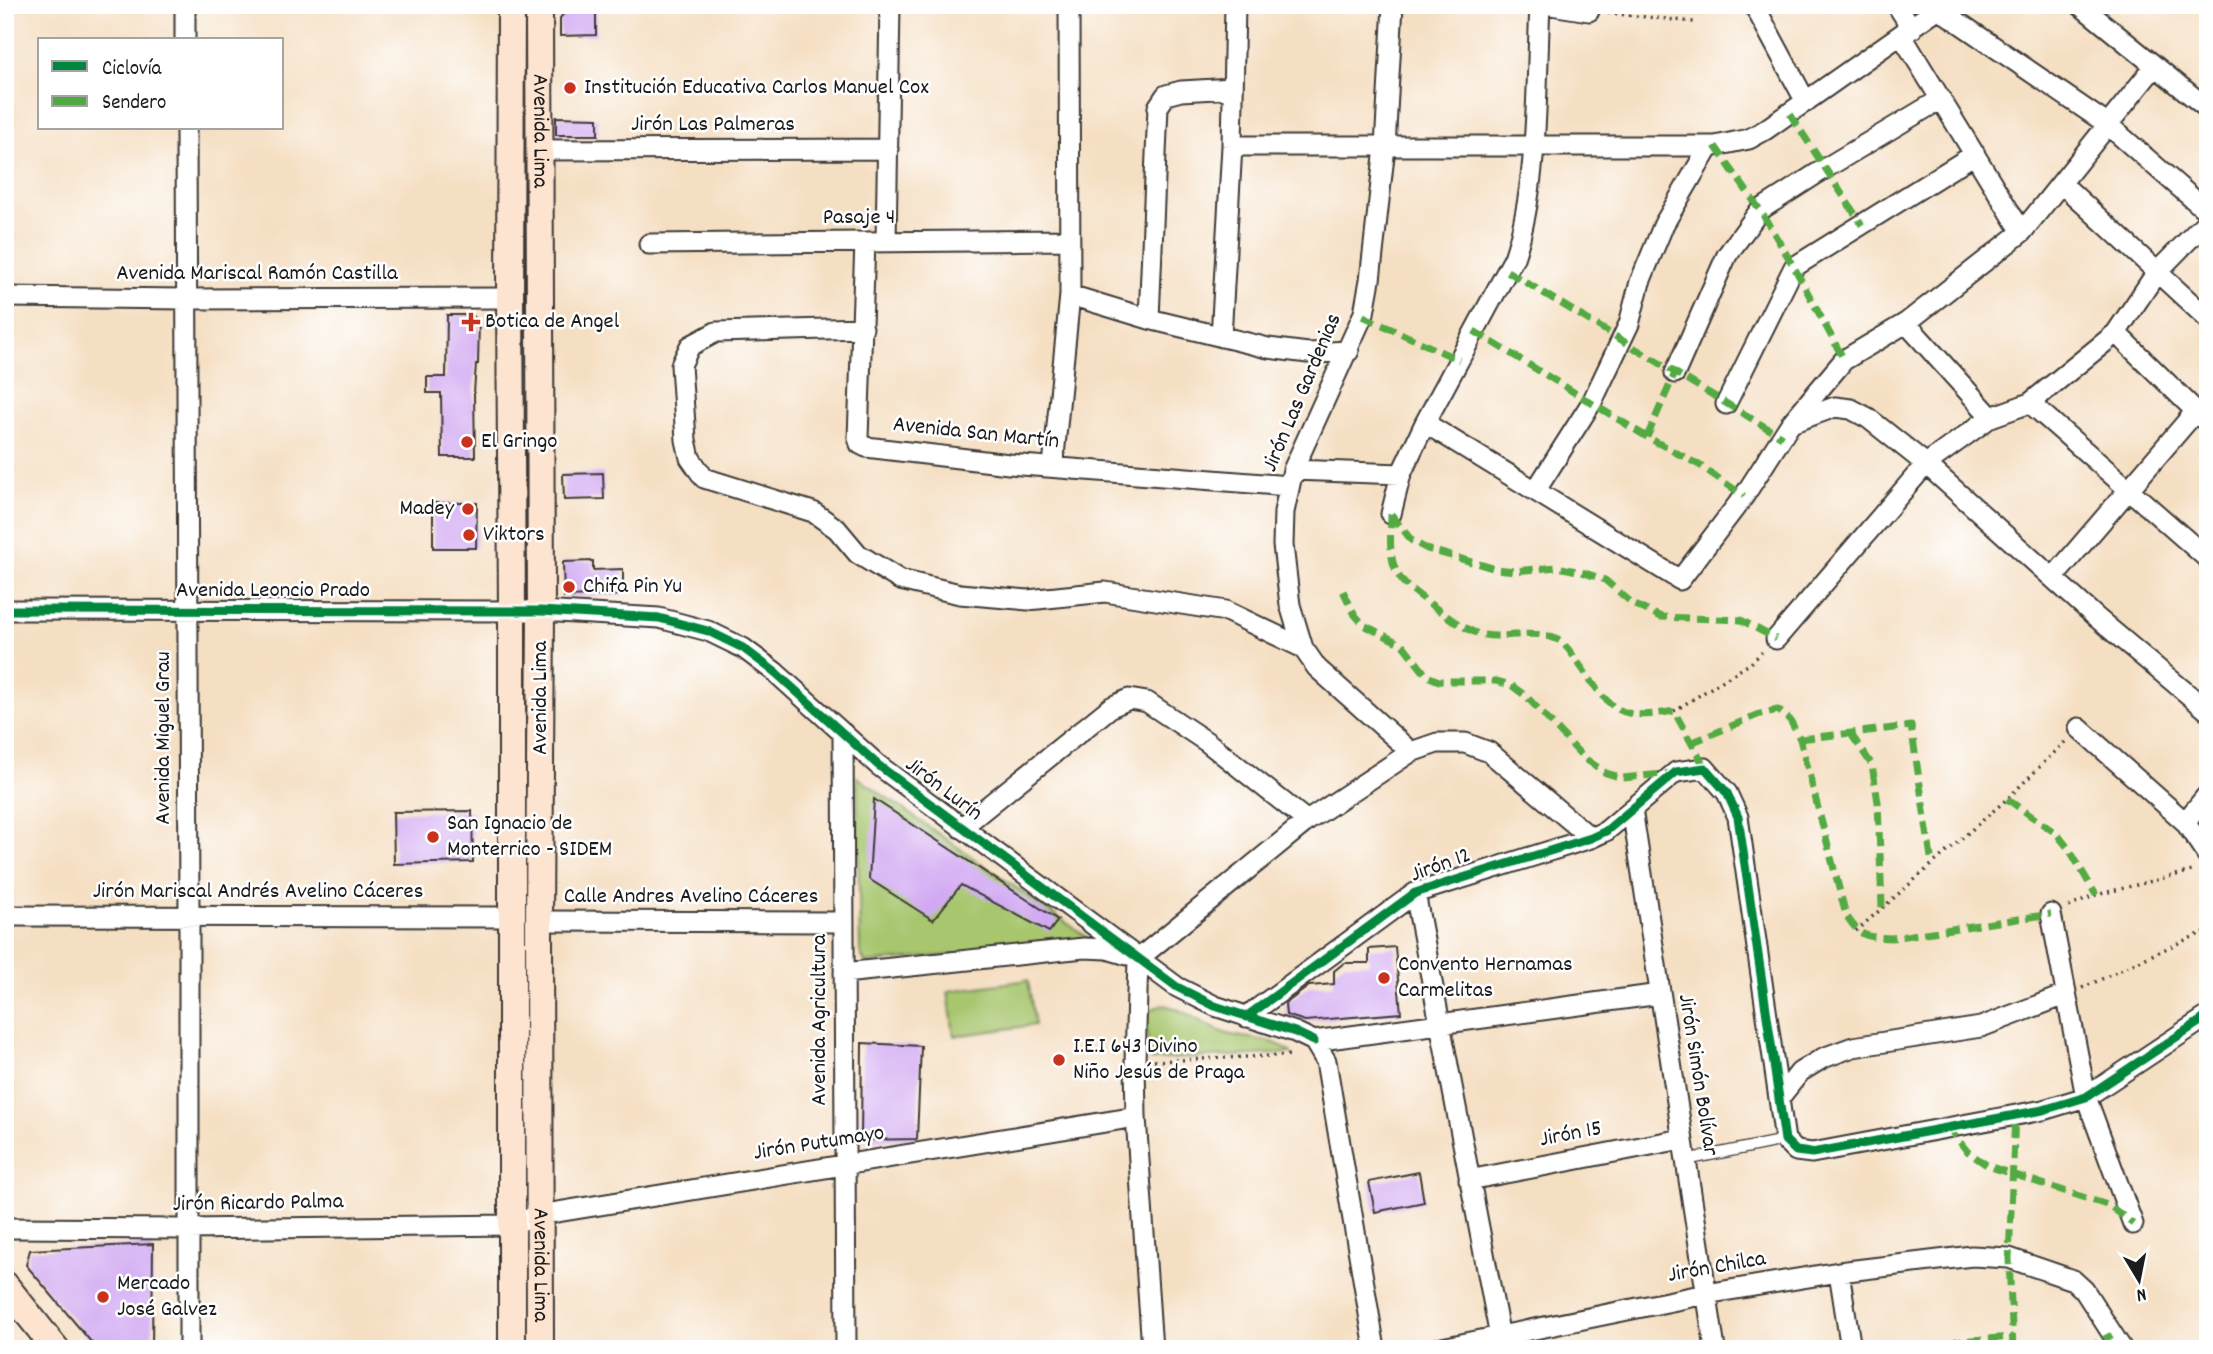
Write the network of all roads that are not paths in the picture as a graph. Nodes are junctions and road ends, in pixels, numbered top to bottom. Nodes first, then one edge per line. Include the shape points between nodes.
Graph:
1 (185, 5) edge
2 (511, 5) edge
3 (539, 5) edge
4 (890, 5) edge
5 (1069, 5) edge
6 (1235, 5) edge
7 (1393, 5) edge
8 (1540, 5) edge
9 (1551, 5) edge
10 (1754, 5) edge
11 (1897, 5) edge
12 (2080, 5) edge
13 (1941, 7) edge
14 (1589, 8) edge
15 (1907, 32) junction
16 (185, 38) edge
17 (2154, 67) junction
18 (1233, 88) junction
19 (1941, 99) junction
20 (1807, 102) junction
21 (2208, 109) edge
22 (2106, 124) junction
23 (186, 130) edge
24 (1232, 146) junction
25 (1385, 147) junction
26 (1533, 147) junction
27 (1709, 147) junction
28 (888, 149) junction
29 (538, 150) junction
30 (1975, 154) junction
31 (2061, 183) junction
32 (2208, 212) edge
33 (2208, 220) edge
34 (2022, 232) junction
35 (1068, 240) junction
36 (865, 242) junction
37 (886, 242) junction
38 (649, 244) dead end
39 (2157, 272) junction
40 (1070, 295) junction
41 (5, 297) edge
42 (510, 298) junction
43 (186, 299) junction
44 (1149, 319) junction
45 (2208, 319) edge
46 (1906, 323) junction
47 (863, 328) junction
48 (2116, 333) junction
49 (1221, 337) junction
50 (1349, 351) junction
51 (1675, 373) dead end
52 (2030, 403) junction
53 (1726, 404) dead end
54 (1991, 417) junction
55 (2202, 417) edge
56 (1425, 423) junction
57 (1791, 423) junction
58 (1926, 464) junction
59 (1053, 466) junction
60 (1401, 474) junction
61 (1291, 478) junction
62 (2127, 489) junction
63 (1536, 491) junction
64 (1391, 514) dead end
65 (2207, 557) edge
66 (2053, 578) junction
67 (5, 610) edge
68 (188, 610) junction
69 (512, 611) junction
70 (541, 611) junction
71 (1776, 639) road end
72 (1303, 648) junction
73 (2208, 710) edge
74 (2079, 728) road end
75 (843, 733) junction
76 (1411, 752) junction
77 (2208, 794) edge
78 (1632, 809) junction
79 (1307, 821) junction
80 (2185, 822) junction
81 (961, 828) junction
82 (1591, 838) junction
83 (2208, 856) edge
84 (1415, 893) junction
85 (2051, 914) road end
86 (5, 916) edge
87 (189, 917) junction
88 (511, 917) junction
89 (539, 921) junction
90 (844, 922) junction
91 (1138, 959) junction
92 (844, 973) junction
93 (1660, 994) junction
94 (2065, 995) junction
95 (2208, 1016) edge
96 (1246, 1017) junction
97 (1439, 1024) junction
98 (1314, 1041) junction
99 (1780, 1097) junction
100 (2086, 1097) junction
101 (1136, 1117) junction
102 (1682, 1139) junction
103 (1785, 1140) junction
104 (1685, 1160) junction
105 (845, 1165) junction
106 (1469, 1180) junction
107 (539, 1215) junction
108 (2133, 1224) dead end
109 (512, 1225) junction
110 (5, 1228) edge
111 (187, 1229) junction
112 (1839, 1272) junction
113 (5, 1285) edge
114 (1706, 1294) junction
115 (1500, 1337) junction
116 (56, 1349) edge
117 (189, 1349) edge
118 (512, 1349) edge
119 (540, 1349) edge
120 (846, 1349) edge
121 (1152, 1349) edge
122 (1375, 1349) edge
123 (1437, 1349) edge
124 (1715, 1349) edge
125 (1851, 1349) edge
126 (2122, 1349) edge

1 - 16 street
2 - 42 main road, Avenida Lima
3 - 29 main road, Avenida Lima
4 - 28 street
5 - 35 street
6 - 18 street
7 - 25 street, Jirón Las Gardenias
8 - 26 street
9 - 14 street
10 - 20 street
11 - 15 street
12 - 17 street
13 - 15 street
13 - 22 street
15 - 19 street
15 - 20 street
17 - 21 street
17 - 22 street
18 - 24 street
18 - 44 street via 1181,91 1166,95 1158,107
19 - 30 street
19 - 51 street via 1760,211 1727,255
20 - 27 street via 1749,139
22 - 31 street
22 - 32 street
23 - 43 street, Avenida Miguel Grau
24 - 25 street
24 - 49 street
25 - 26 street
25 - 50 street, Jirón Las Gardenias via 1370,281
26 - 27 street
26 - 56 street via 1523,232 1514,258
27 - 63 street via 1664,224 1629,324 1592,402
28 - 29 street, Jirón Las Palmeras
28 - 37 street
29 - 70 main road, Avenida Lima
30 - 34 street
30 - 53 street via 1794,267
31 - 34 street
31 - 39 street
33 - 39 street
34 - 46 street
35 - 37 street, Pasaje 4
35 - 40 street
36 - 37 street, Pasaje 4
36 - 38 street, Pasaje 4
36 - 47 street, Avenida San Martín
39 - 45 street
39 - 48 street
40 - 44 street
40 - 59 street
41 - 43 street, Avenida Mariscal Ramón Castilla
42 - 43 street, Avenida Mariscal Ramón Castilla
42 - 69 main road, Avenida Lima
43 - 68 street, Avenida Miguel Grau
44 - 49 street
46 - 54 street
46 - 57 street via 1844,360
47 - 59 street, Avenida San Martín via 860,444 931,456
47 - 72 street via 716,332 690,346 681,365 686,440 690,457 704,478 813,512 838,529 858,554 900,580 960,594 1028,600 1105,592 1226,611
48 - 52 street
48 - 55 street
49 - 50 street via 1308,353
50 - 61 street, Jirón Las Gardenias
52 - 54 street
52 - 62 street
54 - 58 street
55 - 62 street
56 - 60 street
56 - 63 street
57 - 58 street via 1835,407 1851,409
57 - 63 street via 1744,496 1680,580
58 - 66 street
58 - 71 street
59 - 61 street, Avenida San Martín
60 - 61 street, Avenida San Martín
60 - 64 street
61 - 72 street, Jirón Las Gardenias via 1283,545 1290,605
62 - 65 street
62 - 66 street
66 - 73 street
67 - 68 street, Avenida Leoncio Prado
68 - 69 street, Avenida Leoncio Prado
68 - 87 street, Avenida Miguel Grau
69 - 70 street, Avenida Leoncio Prado
69 - 88 main road, Avenida Lima
70 - 75 street, Jirón Lurín via 659,618 708,631 743,648 775,672
70 - 89 main road, Avenida Lima
72 - 76 street, Jirón Las Gardenias via 1317,668
74 - 80 street
75 - 81 street, Jirón Lurín
75 - 90 street, Avenida Agricultura
76 - 79 street
76 - 82 street via 1437,743 1465,743 1489,752
77 - 80 street
78 - 82 street, Jirón 12
78 - 93 street, Jirón Simón Bolívar
78 - 99 street, Jirón 12 via 1676,772 1705,768 1727,793 1738,817
79 - 81 street via 1207,742 1147,702 1129,699 1111,707
79 - 91 street
80 - 83 street
81 - 91 street, Jirón Lurín
82 - 84 street, Jirón 12
84 - 96 street, Jirón 12
84 - 97 street
85 - 94 street
86 - 87 street, Jirón Mariscal Andrés Avelino Cáceres
87 - 88 street, Jirón Mariscal Andrés Avelino Cáceres
87 - 111 street, Avenida Miguel Grau
88 - 109 main road, Avenida Lima
89 - 90 street, Calle Andres Avelino Cáceres
89 - 107 main road, Avenida Lima
90 - 92 street, Avenida Agricultura
91 - 92 street via 1107,949 1084,948
91 - 96 street, Jirón Lurín via 1177,987
91 - 101 street
92 - 105 street, Avenida Agricultura
93 - 97 street
93 - 102 street, Jirón Simón Bolívar
94 - 99 street via 1981,1027 1853,1047 1800,1072
94 - 100 street
95 - 100 street
96 - 98 street, Jirón Lurín
97 - 98 street
97 - 106 street
98 - 122 street via 1326,1061
99 - 103 street
100 - 103 street via 2043,1110 1812,1153 1796,1151
100 - 108 street
101 - 105 street, Jirón Putumayo
101 - 121 street
102 - 104 street, Jirón Simón Bolívar
102 - 106 street, Jirón 15
103 - 104 lane
104 - 114 street, Jirón Simón Bolívar
105 - 107 street, Jirón Putumayo
105 - 120 street, Avenida Agricultura
106 - 115 street
107 - 109 street, Jirón Putumayo
107 - 119 main road, Avenida Lima
109 - 111 street, Jirón Ricardo Palma
109 - 118 main road, Avenida Lima
110 - 111 street, Jirón Ricardo Palma
111 - 117 street, Avenida Miguel Grau
112 - 114 street, Jirón Chilca
112 - 125 street
112 - 126 street, Jirón Chilca via 1952,1258 2008,1258 2073,1280
113 - 116 main road
114 - 115 street, Jirón Chilca
114 - 124 street, Jirón Simón Bolívar
115 - 123 street, Jirón Chilca

